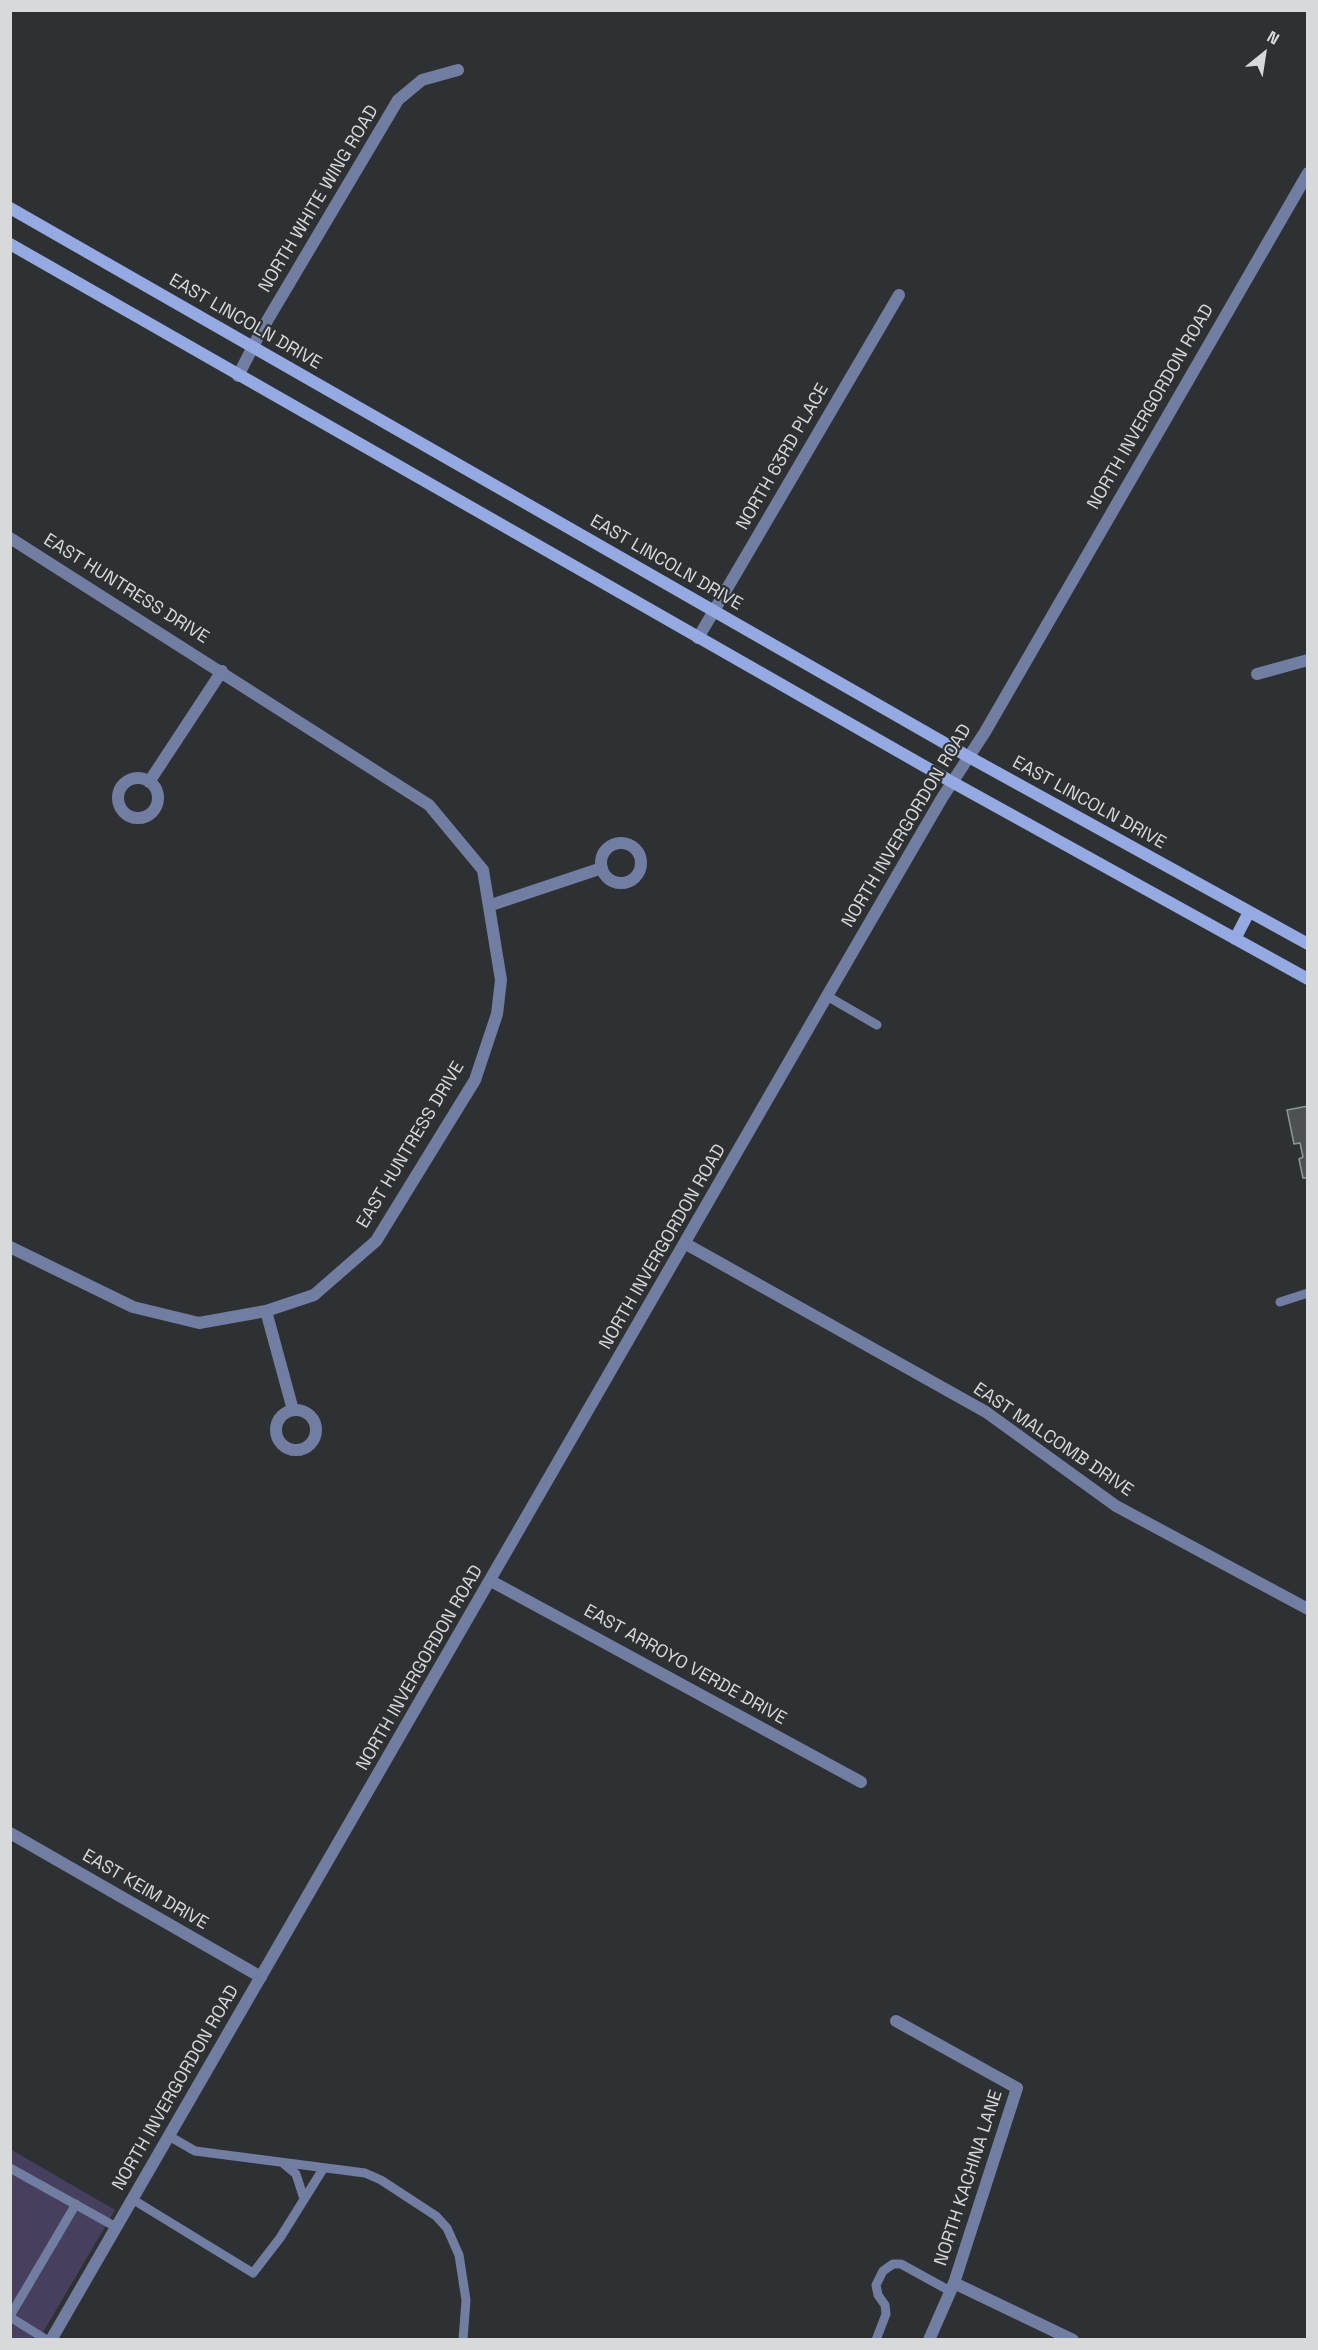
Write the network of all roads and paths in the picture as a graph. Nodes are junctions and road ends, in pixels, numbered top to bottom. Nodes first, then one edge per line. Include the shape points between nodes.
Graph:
1 (458, 70) dead end
2 (1308, 173) edge
3 (10, 208) edge
4 (10, 244) edge
5 (899, 295) dead end
6 (255, 348) junction
7 (238, 376) junction
8 (10, 538) edge
9 (714, 611) junction
10 (698, 638) junction
11 (1308, 660) edge
12 (222, 671) junction
13 (1257, 674) dead end
14 (969, 757) junction
15 (149, 782) dead end
16 (952, 782) junction
17 (602, 868) dead end
18 (490, 905) junction
19 (1249, 912) junction
20 (1235, 939) junction
21 (1308, 944) edge
22 (1308, 979) edge
23 (827, 996) junction
24 (877, 1025) dead end
25 (686, 1245) junction
26 (10, 1247) edge
27 (1308, 1293) edge
28 (1280, 1302) dead end
29 (266, 1311) junction
30 (292, 1410) dead end
31 (491, 1581) junction
32 (1308, 1609) edge
33 (861, 1782) dead end
34 (10, 1833) edge
35 (261, 1977) junction
36 (896, 2021) dead end
37 (169, 2136) junction
38 (284, 2164) junction
39 (10, 2168) edge
40 (322, 2169) junction
41 (132, 2199) junction
42 (304, 2199) junction
43 (76, 2204) junction
44 (116, 2227) junction
45 (952, 2287) junction
46 (10, 2317) edge
47 (49, 2340) edge
48 (463, 2340) edge
49 (876, 2340) edge
50 (929, 2340) edge
51 (1073, 2340) edge

1 - 6 street, NORTH WHITE WING ROAD via 422,80 398,100
2 - 14 street, NORTH INVERGORDON ROAD
3 - 6 main road, EAST LINCOLN DRIVE
4 - 7 main road
5 - 9 street, NORTH 63RD PLACE
6 - 7 street, NORTH WHITE WING ROAD
6 - 9 main road, EAST LINCOLN DRIVE
7 - 10 main road
8 - 12 street, EAST HUNTRESS DRIVE
9 - 10 street, NORTH 63RD PLACE
9 - 14 main road, EAST LINCOLN DRIVE
10 - 16 main road
11 - 13 street
12 - 15 street
12 - 18 street, EAST HUNTRESS DRIVE via 429,806 483,870
14 - 16 street, NORTH INVERGORDON ROAD
14 - 19 main road, EAST LINCOLN DRIVE
16 - 20 main road
16 - 23 street, NORTH INVERGORDON ROAD
17 - 18 street
18 - 29 street, EAST HUNTRESS DRIVE via 501,980 497,1014 475,1080 376,1241 314,1295
19 - 20 main road
19 - 21 main road, EAST LINCOLN DRIVE
20 - 22 main road
23 - 24 lane
23 - 25 street, NORTH INVERGORDON ROAD
25 - 31 street, NORTH INVERGORDON ROAD
25 - 32 street, EAST MALCOMB DRIVE via 986,1412 1126,1512
26 - 29 street, EAST HUNTRESS DRIVE via 133,1307 198,1323
27 - 28 lane
29 - 30 street
31 - 33 street, EAST ARROYO VERDE DRIVE
31 - 35 street, NORTH INVERGORDON ROAD
34 - 35 street, EAST KEIM DRIVE
35 - 37 street, NORTH INVERGORDON ROAD
36 - 45 street, NORTH KACHINA LANE via 1017,2088
37 - 38 lane via 195,2151
37 - 41 street, NORTH INVERGORDON ROAD
38 - 40 lane
38 - 42 lane via 296,2174
39 - 43 lane
40 - 42 lane
40 - 48 lane via 365,2173 381,2180 436,2216 447,2228 464,2278
41 - 42 lane via 253,2273
41 - 44 street, NORTH INVERGORDON ROAD
43 - 44 lane
43 - 46 lane
44 - 47 street, NORTH INVERGORDON ROAD
45 - 49 lane via 893,2264 883,2271 876,2285 886,2314
45 - 50 street, NORTH KACHINA LANE
45 - 51 street
46 - 47 lane

